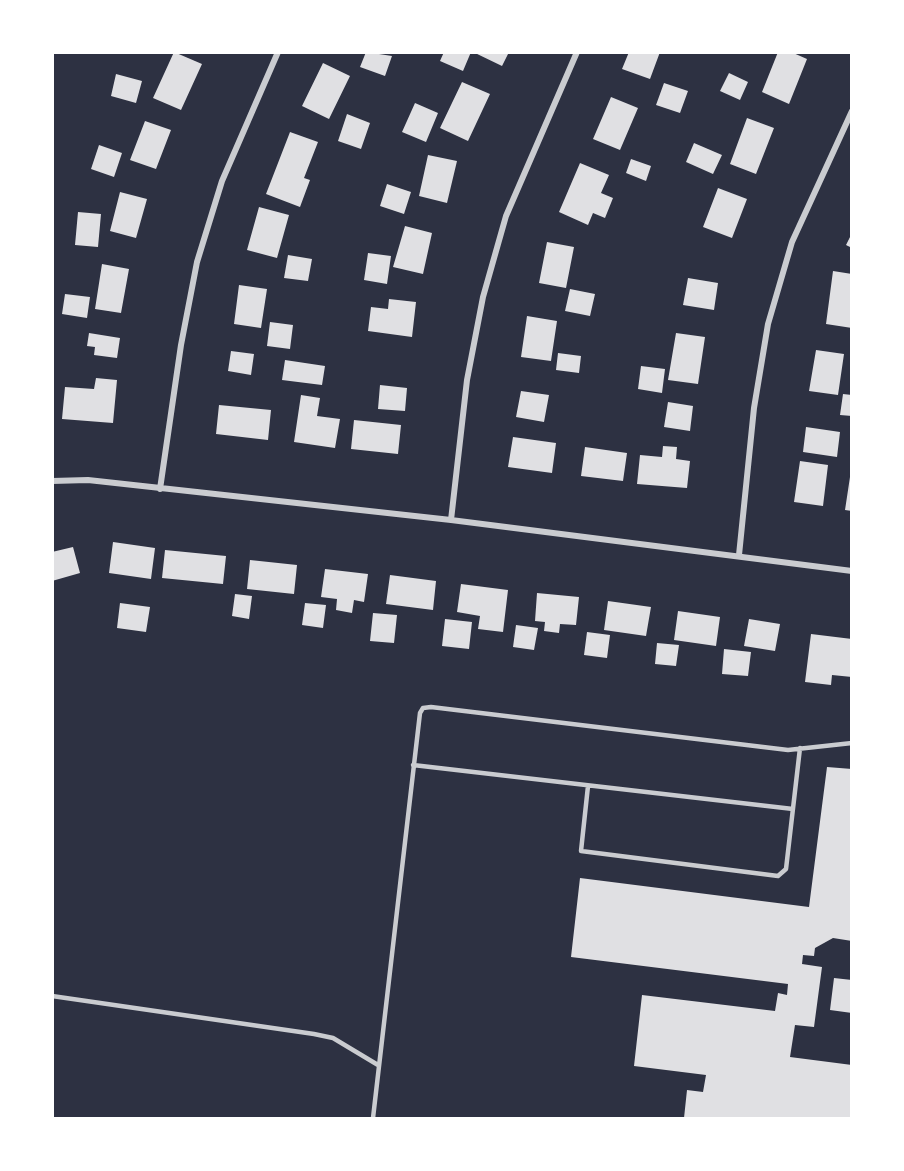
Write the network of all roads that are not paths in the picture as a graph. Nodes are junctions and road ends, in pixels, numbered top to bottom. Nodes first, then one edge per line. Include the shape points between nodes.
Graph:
1 (278, 52) edge
2 (577, 52) edge
3 (852, 111) edge
4 (52, 481) edge
5 (160, 489) junction
6 (451, 520) junction
7 (739, 555) junction
8 (852, 571) edge
9 (852, 743) edge
10 (800, 748) junction
11 (413, 765) junction
12 (588, 786) junction
13 (793, 810) junction
14 (52, 996) edge
15 (378, 1065) junction
16 (373, 1118) edge
17 (380, 1119) edge

1 - 5 street via 222,181 197,262
2 - 6 street via 506,216 483,297 467,380
3 - 7 street via 792,242 768,324 754,408
4 - 5 street via 88,480
5 - 6 street
6 - 7 street
7 - 8 street
9 - 10 lane
10 - 11 lane via 788,750 431,707 420,713
10 - 13 lane
11 - 12 lane
11 - 15 lane
12 - 13 lane
12 - 13 lane via 581,851 778,876 786,869
14 - 15 lane via 333,1038
15 - 16 lane
16 - 17 lane

